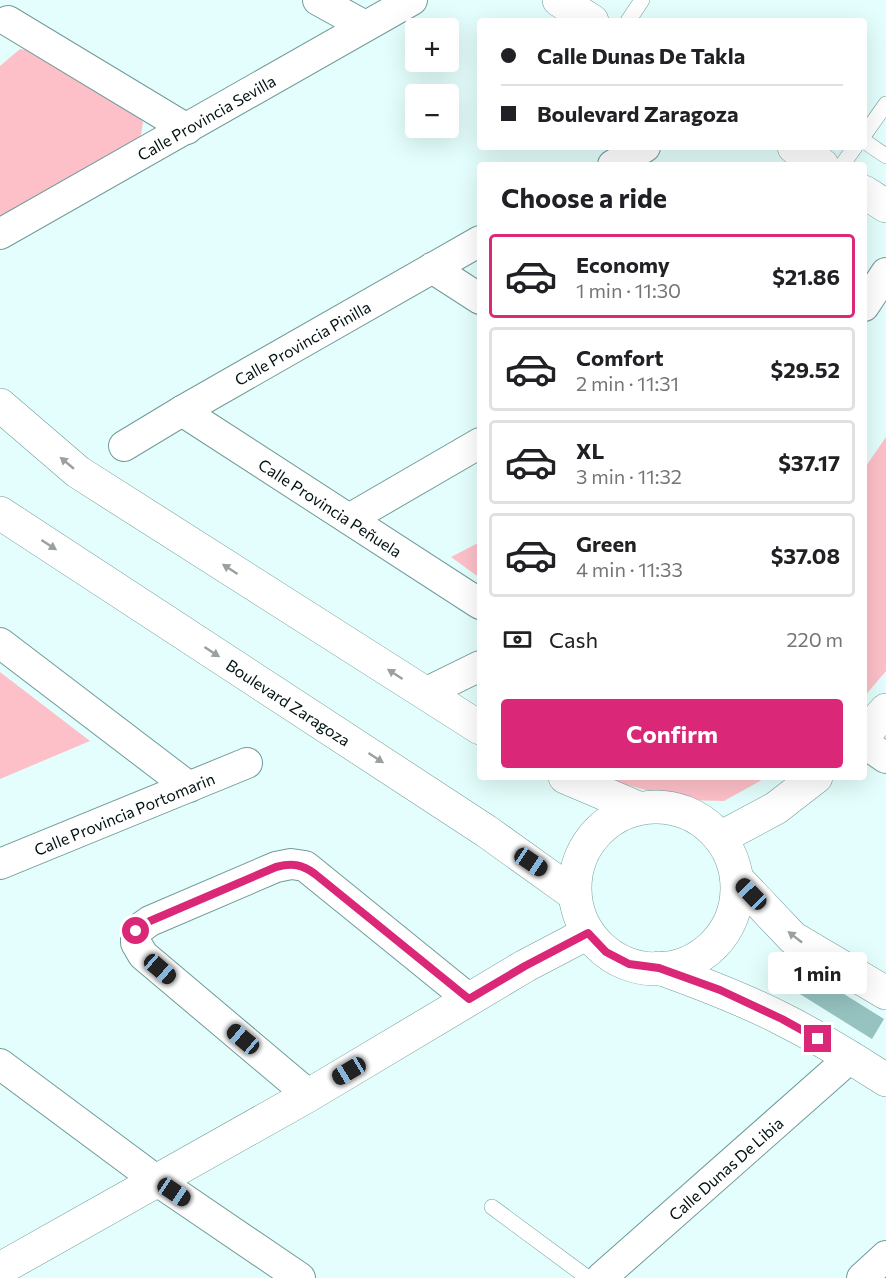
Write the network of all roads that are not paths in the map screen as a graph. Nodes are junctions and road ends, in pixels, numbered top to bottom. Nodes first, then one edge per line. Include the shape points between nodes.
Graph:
1 (318, 0) edge
2 (412, 0) edge
3 (559, 0) edge
4 (642, 0) edge
5 (10, 18) edge
6 (587, 18) edge
7 (630, 18) edge
8 (365, 26) junction
9 (886, 104) edge
10 (187, 129) junction
11 (867, 131) edge
12 (867, 143) edge
13 (640, 150) edge
14 (799, 150) edge
15 (886, 156) edge
16 (618, 162) edge
17 (817, 162) edge
18 (867, 194) edge
19 (886, 206) edge
20 (0, 234) edge
21 (477, 243) edge
22 (432, 268) junction
23 (886, 273) edge
24 (477, 297) edge
25 (867, 302) edge
26 (0, 405) edge
27 (182, 411) junction
28 (477, 445) edge
29 (124, 446) dead end
30 (1, 515) edge
31 (349, 519) junction
32 (477, 602) edge
33 (0, 643) edge
34 (477, 667) edge
35 (424, 693) junction
36 (886, 710) edge
37 (477, 726) edge
38 (867, 732) edge
39 (867, 745) edge
40 (886, 758) edge
41 (247, 764) dead end
42 (572, 780) edge
43 (809, 784) edge
44 (189, 787) junction
45 (638, 808) junction
46 (720, 838) junction
47 (0, 864) edge
48 (737, 879) junction
49 (574, 894) junction
50 (588, 933) junction
51 (659, 968) junction
52 (886, 993) edge
53 (469, 999) junction
54 (851, 1057) junction
55 (0, 1064) edge
56 (886, 1080) edge
57 (309, 1095) junction
58 (156, 1180) junction
59 (492, 1207) dead end
60 (886, 1256) edge
61 (0, 1269) edge
62 (300, 1278) edge
63 (588, 1278) edge
64 (601, 1278) edge
65 (861, 1278) edge

1 - 8 street
2 - 8 street, Calle Provincia Sevilla
3 - 6 main road
4 - 7 lane
5 - 10 street
8 - 10 street, Calle Provincia Sevilla
9 - 11 lane
10 - 20 street, Calle Provincia Sevilla
12 - 15 lane
13 - 16 street
14 - 17 main road
18 - 19 main road
21 - 22 street, Calle Provincia Pinilla
22 - 24 street
22 - 27 street, Calle Provincia Pinilla
23 - 25 street
35 -> 26 main road via 78,472
27 - 29 street, Calle Provincia Pinilla
27 - 31 street, Calle Provincia Peñuela
28 - 31 street
30 -> 49 main road, Boulevard Zaragoza via 486,831
31 - 32 street, Calle Provincia Peñuela
33 - 44 street
34 - 35 street
35 - 37 main road
36 - 38 main road
39 - 40 street
41 - 44 street, Calle Provincia Portomarin
42 - 45 main road
43 - 46 main road
44 - 47 street, Calle Provincia Portomarin
45 - 46 main road via 672,808 703,821
45 - 49 main road via 612,819 591,838 579,862
46 - 48 main road via 732,859
48 - 51 main road via 735,906 725,931 706,951 682,965
52 -> 48 main road via 793,938
49 - 50 main road
50 - 51 main road via 606,952 629,964
50 - 53 main road
51 - 54 main road via 720,990
53 - 57 main road
53 - 57 street via 305,866 276,867 150,921 136,931 136,943 143,955
54 - 56 main road
54 - 64 street, Calle Dunas De Libia
55 - 58 street
57 - 58 main road
58 - 61 main road
58 - 62 street
59 - 63 lane
60 - 65 street

